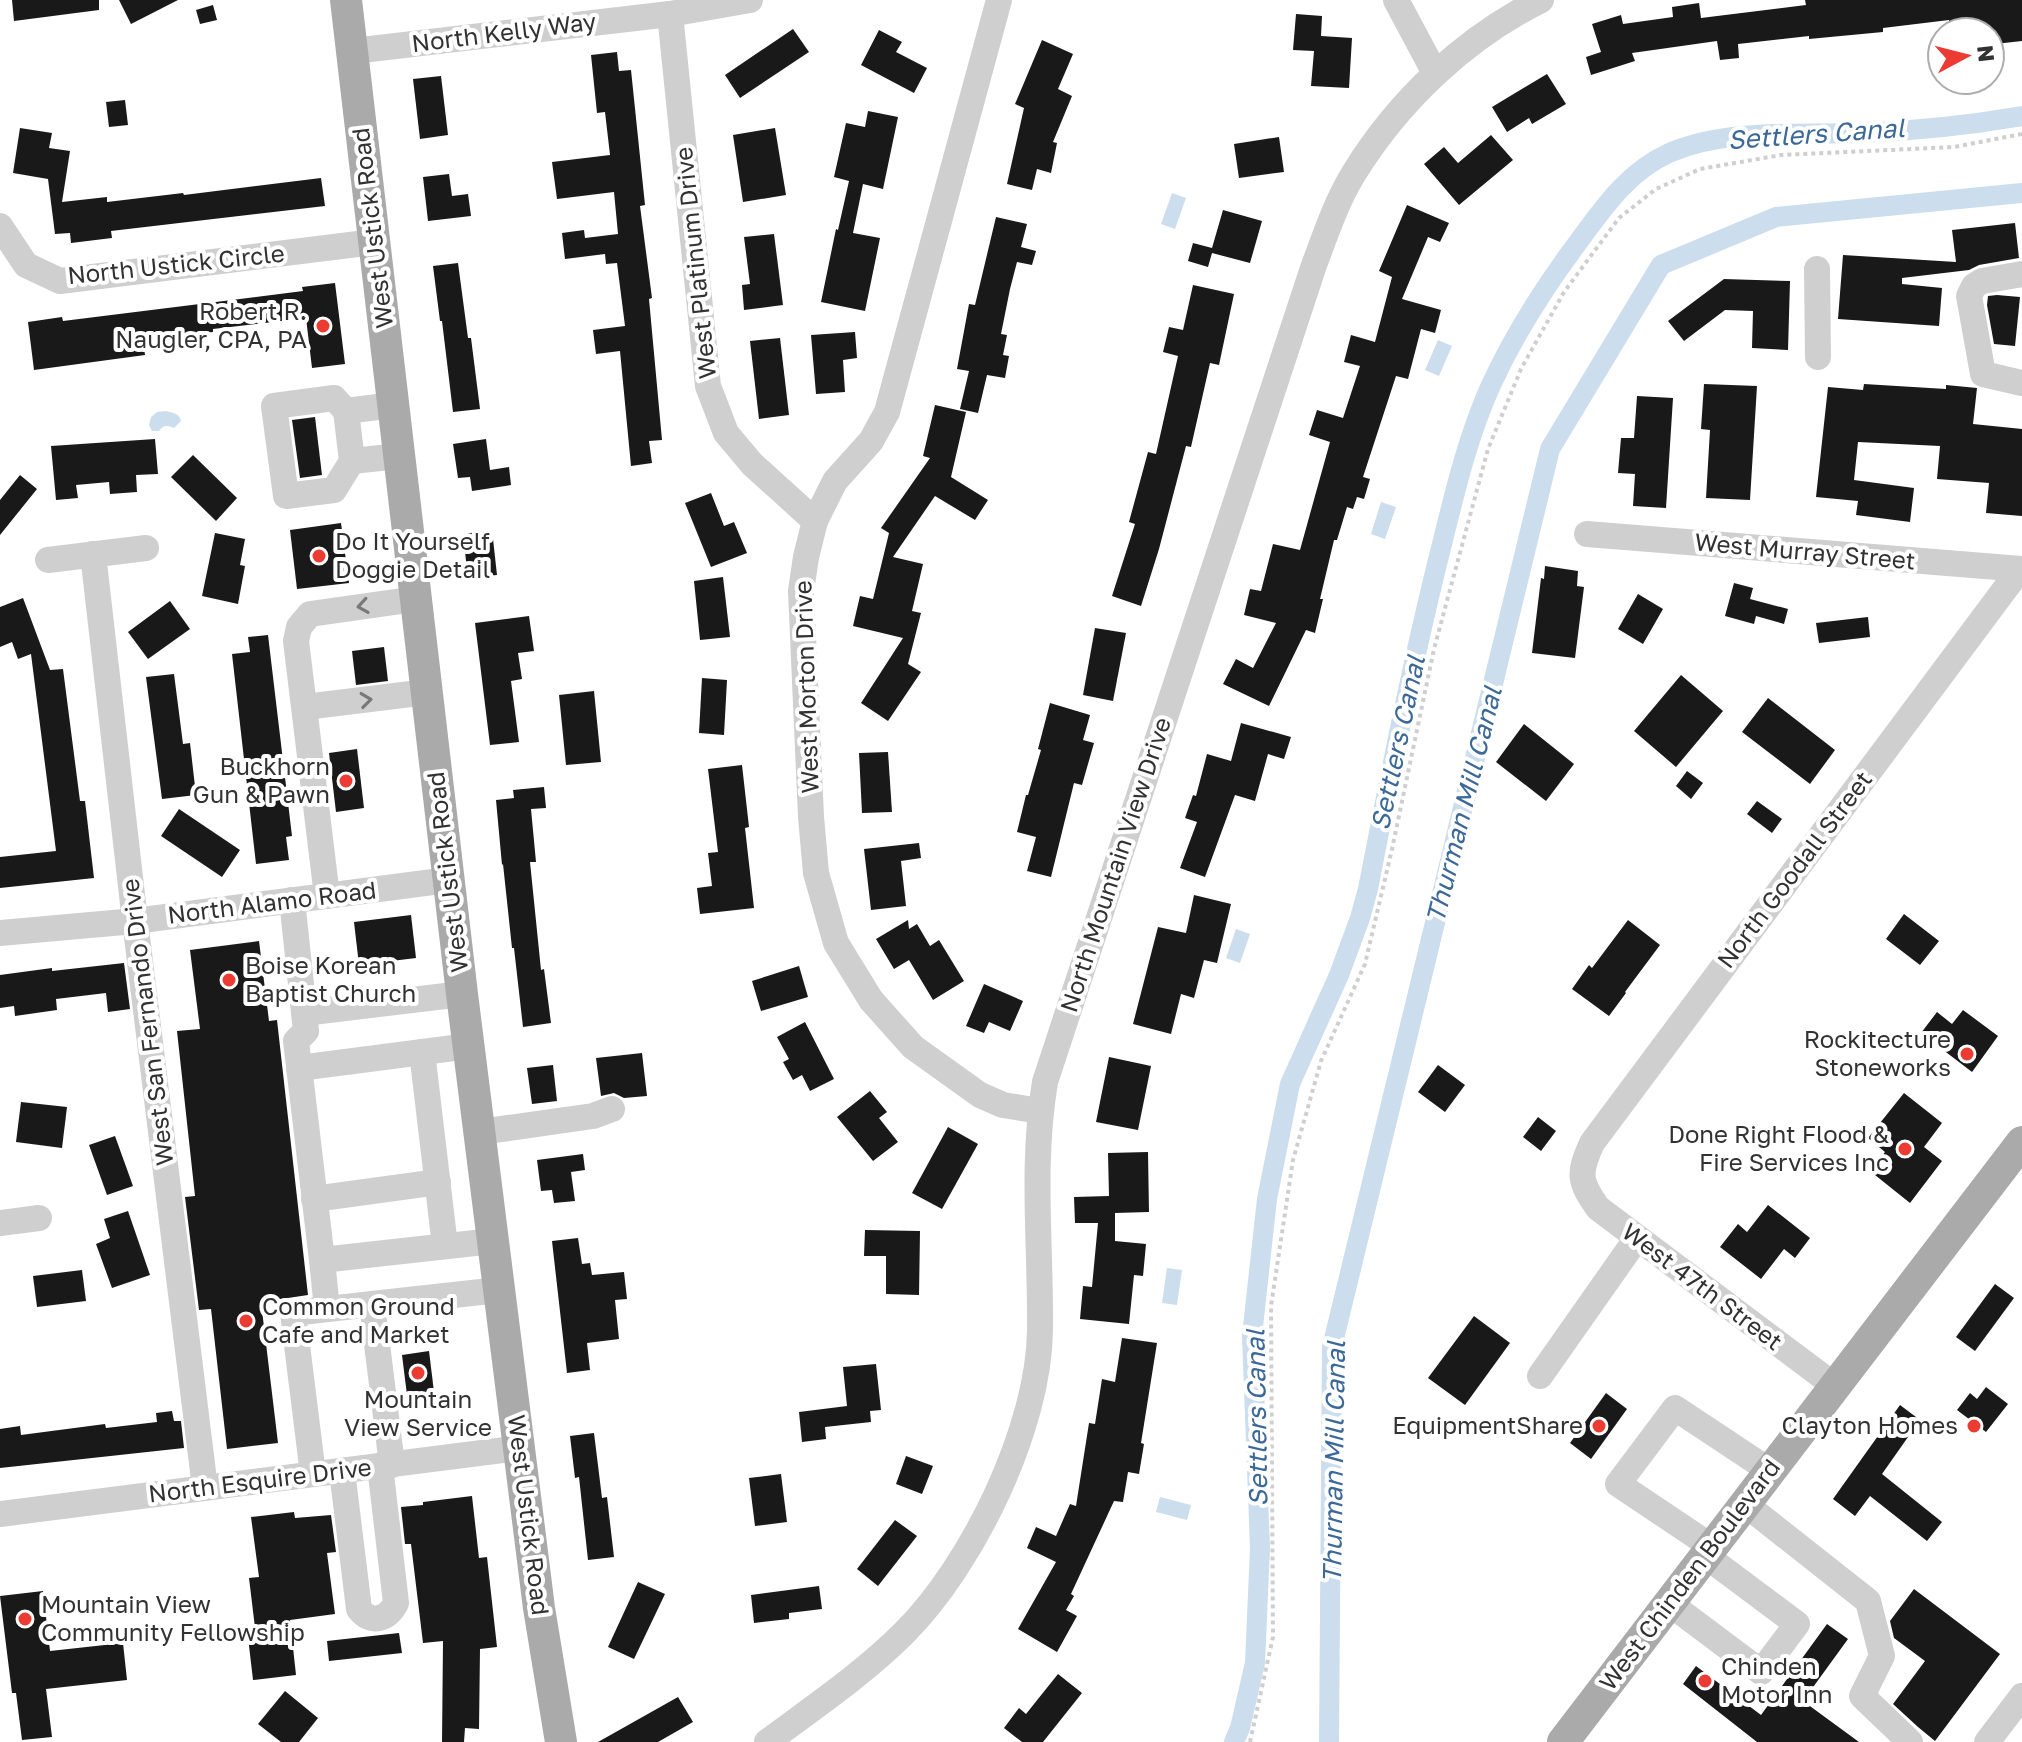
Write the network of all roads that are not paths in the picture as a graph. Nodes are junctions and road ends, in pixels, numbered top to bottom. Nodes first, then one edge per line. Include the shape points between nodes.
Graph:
1 (346, 0) edge
2 (750, 0) edge
3 (999, 0) edge
4 (1396, 0) edge
5 (1541, 0) edge
6 (670, 14) junction
7 (353, 51) junction
8 (1435, 73) junction
9 (0, 226) edge
10 (374, 242) junction
11 (1817, 269) dead end
12 (2022, 274) edge
13 (1818, 357) dead end
14 (2022, 383) edge
15 (393, 405) junction
16 (346, 411) junction
17 (399, 456) junction
18 (352, 461) junction
19 (815, 521) junction
20 (1587, 534) dead end
21 (146, 548) dead end
22 (93, 554) junction
23 (48, 560) dead end
24 (2021, 569) edge
25 (416, 599) junction
26 (427, 692) junction
27 (305, 707) junction
28 (448, 880) junction
29 (327, 896) junction
30 (292, 900) junction
31 (135, 921) junction
32 (0, 933) edge
33 (462, 994) junction
34 (304, 1013) junction
35 (469, 1046) junction
36 (422, 1052) junction
37 (299, 1068) junction
38 (612, 1109) dead end
39 (1040, 1111) junction
40 (480, 1132) junction
41 (2022, 1142) edge
42 (1582, 1177) joint
43 (438, 1182) junction
44 (314, 1199) junction
45 (39, 1218) dead end
46 (0, 1223) edge
47 (1637, 1238) junction
48 (493, 1241) junction
49 (445, 1246) junction
50 (322, 1260) junction
51 (499, 1290) junction
52 (372, 1304) junction
53 (327, 1309) junction
54 (1540, 1376) dead end
55 (1835, 1386) junction
56 (520, 1448) junction
57 (386, 1465) junction
58 (342, 1471) junction
59 (1770, 1471) junction
60 (313, 1474) junction
61 (205, 1488) junction
62 (1745, 1504) junction
63 (0, 1514) edge
64 (1709, 1552) junction
65 (1669, 1603) junction
66 (2022, 1696) edge
67 (561, 1742) edge
68 (767, 1742) edge
69 (1563, 1742) edge
70 (1910, 1742) edge
71 (1987, 1742) edge

1 - 7 main road, West Ustick Road
2 - 6 street, North Kelly Way
3 - 19 street, West Morton Drive via 887,412 871,441 835,481
4 - 8 street
5 - 8 street, North Mountain View Drive via 1467,46
6 - 7 street, North Kelly Way
6 - 19 street, West Platinum Drive via 708,386 726,433
7 - 10 main road, West Ustick Road
8 - 39 street, North Mountain View Drive via 1398,112 1354,173 1313,268 1049,1067
9 - 10 street, North Ustick Circle via 26,265 60,281
10 - 15 main road, West Ustick Road
11 - 13 street
12 - 14 street via 1982,281 1969,296 1983,374
15 - 16 street
15 - 17 main road, West Ustick Road
16 - 18 street
16 - 18 street via 334,398 274,406 286,496 334,490
17 - 18 street
17 - 25 main road, West Ustick Road
19 - 39 street, West Morton Drive via 801,591 811,817 816,873 836,943 871,1000 913,1047 980,1095
20 - 24 street, West Murray Street
21 - 22 street
22 - 23 street
22 - 31 street, West San Fernando Drive
24 - 42 street, North Goodall Street via 1592,1143
25 - 26 main road, West Ustick Road
25 -> 27 street via 310,614 296,641
27 -> 26 street
26 - 28 main road, West Ustick Road
27 - 29 street
28 - 29 street, North Alamo Road
28 - 33 main road, West Ustick Road
29 - 30 street, North Alamo Road
30 - 31 street, North Alamo Road
30 - 34 street
31 - 32 street, North Alamo Road
31 - 61 street, West San Fernando Drive
33 - 34 street
33 - 35 main road, West Ustick Road
34 - 37 street via 306,1031 296,1041
35 - 36 street
35 - 40 main road, West Ustick Road
36 - 37 street
36 - 43 street
37 - 44 street
38 - 40 street
39 - 68 street, North Mountain View Drive via 1037,1371 1004,1478 972,1543 937,1597 864,1669
40 - 48 main road, West Ustick Road
41 - 55 main road, West Chinden Boulevard
42 - 47 street, West 47th Street via 1598,1208
43 - 44 street
43 - 49 street
44 - 50 street
45 - 46 street
47 - 54 street
47 - 55 street, West 47th Street
48 - 49 street
48 - 51 main road, West Ustick Road
49 - 50 street
50 - 53 street
51 - 52 street
51 - 56 main road, West Ustick Road
52 - 53 street
52 - 57 street
53 - 60 street via 293,1313
55 - 59 main road, West Chinden Boulevard
56 - 57 street, North Esquire Drive
56 - 67 main road, West Ustick Road
57 - 58 street, North Esquire Drive
57 - 58 street via 396,1603 384,1618 364,1617 359,1609
58 - 60 street, North Esquire Drive
59 - 62 main road, West Chinden Boulevard
59 - 64 street via 1675,1408 1618,1484
60 - 61 street, North Esquire Drive
61 - 63 street, North Esquire Drive
62 - 64 main road, West Chinden Boulevard
62 - 70 street via 1868,1601 1882,1656 1862,1696
64 - 65 main road, West Chinden Boulevard
64 - 65 street via 1797,1624 1761,1672
65 - 69 main road, West Chinden Boulevard
66 - 71 street

